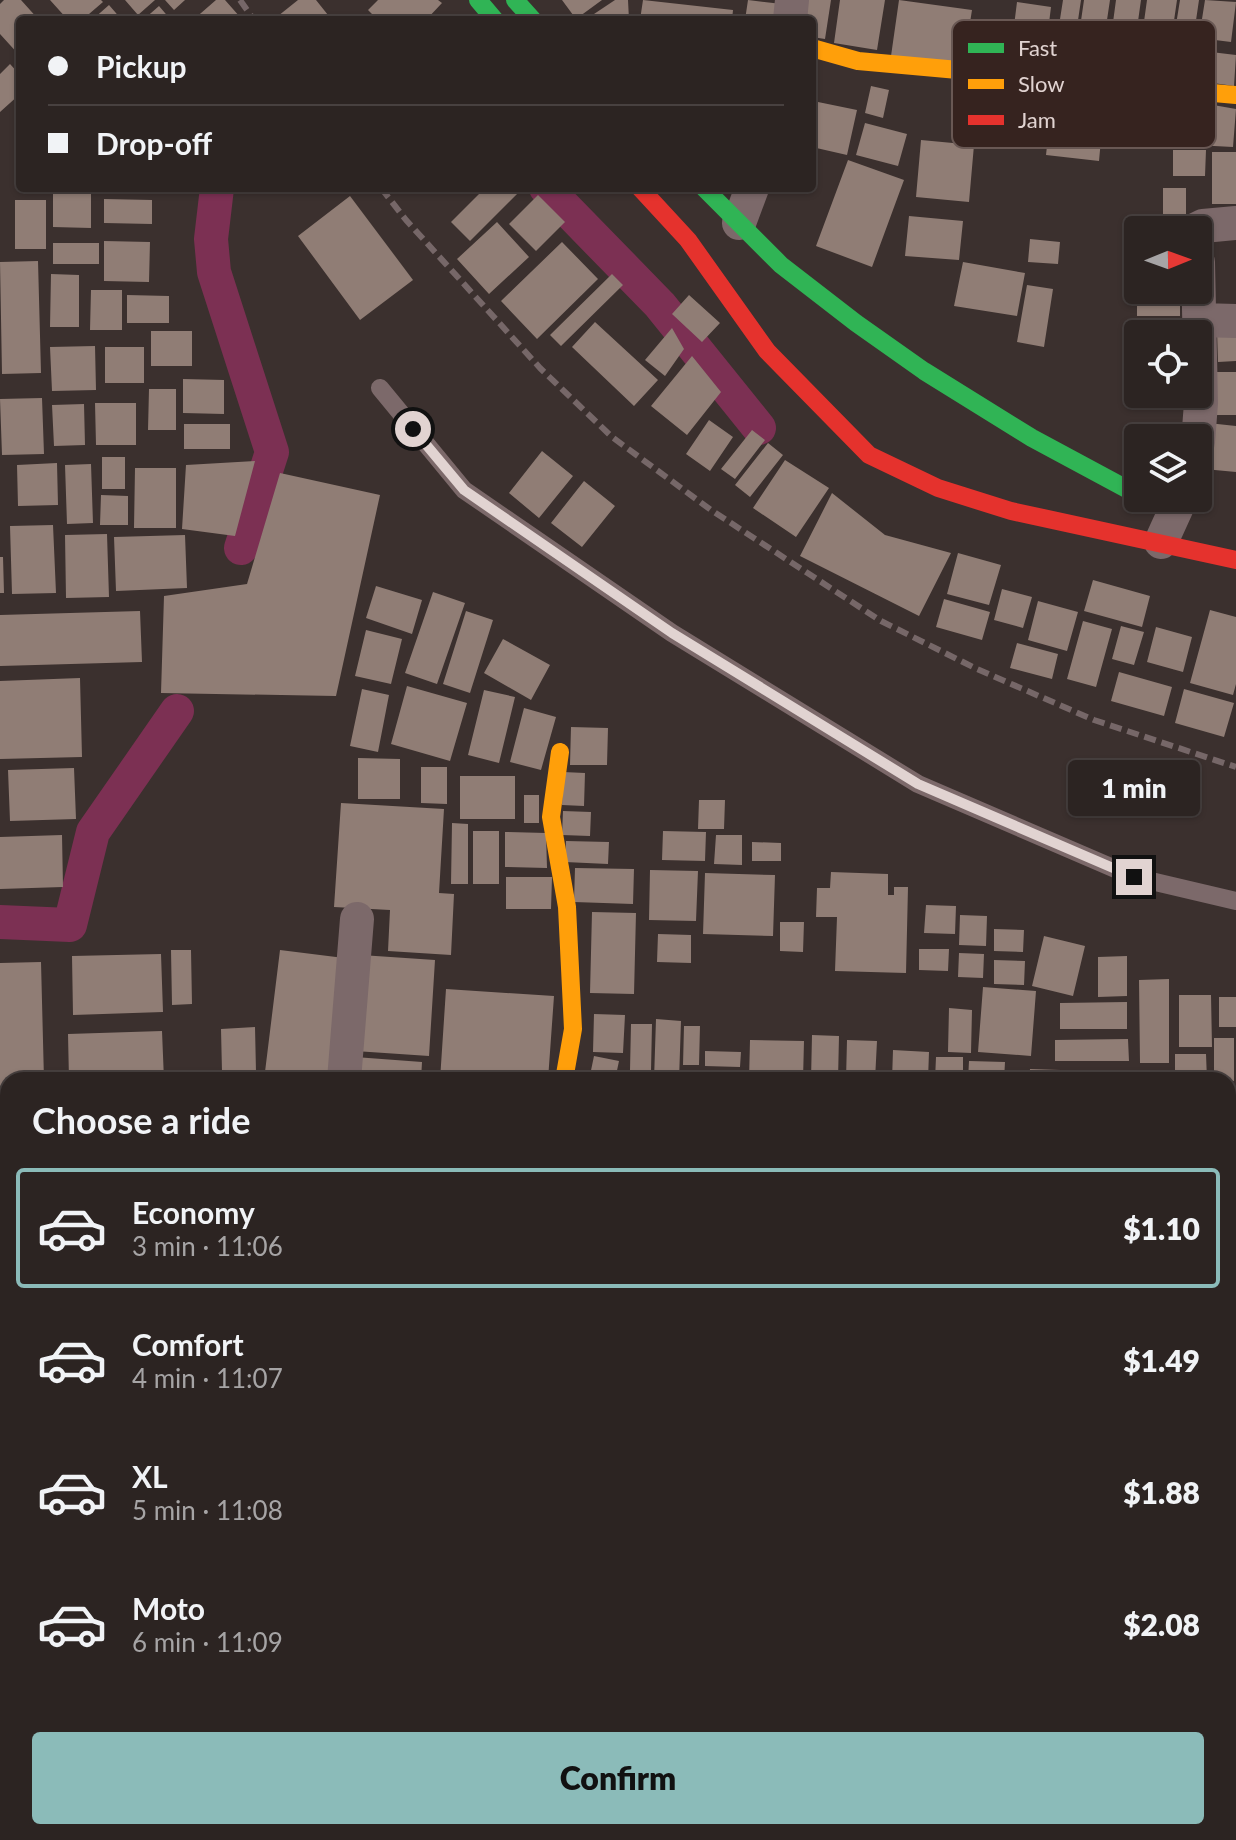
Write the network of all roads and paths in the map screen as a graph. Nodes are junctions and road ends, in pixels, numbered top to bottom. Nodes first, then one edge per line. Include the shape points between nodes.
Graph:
1 (478, 0) edge
2 (515, 0) edge
3 (492, 16) edge
4 (529, 16) edge
5 (816, 49) edge
6 (952, 69) edge
7 (1216, 93) edge
8 (1236, 95) edge
9 (644, 192) edge
10 (708, 192) edge
11 (751, 192) edge
12 (739, 223) junction
13 (1236, 223) edge
14 (1212, 225) edge
15 (1199, 304) edge
16 (1200, 320) edge
17 (1212, 320) edge
18 (1236, 321) edge
19 (380, 388) dead end
20 (1124, 487) edge
21 (1176, 518) edge
22 (1236, 560) edge
23 (560, 752) dead end
24 (1236, 901) edge
25 (357, 919) dead end
26 (345, 1072) edge
27 (565, 1072) edge

1 - 3 main road
2 - 4 main road
5 - 6 main road via 858,61
7 - 8 main road
9 - 21 main road via 688,240 767,351 869,455 938,488 1011,511
10 - 12 main road
11 - 12 street
12 - 20 main road via 781,265 924,371
13 - 14 street
15 - 16 street
17 - 18 street
19 - 24 lane via 464,490 672,633 918,784 1134,877
21 - 22 main road
23 - 27 main road via 551,817 567,907 573,1029
25 - 26 street

